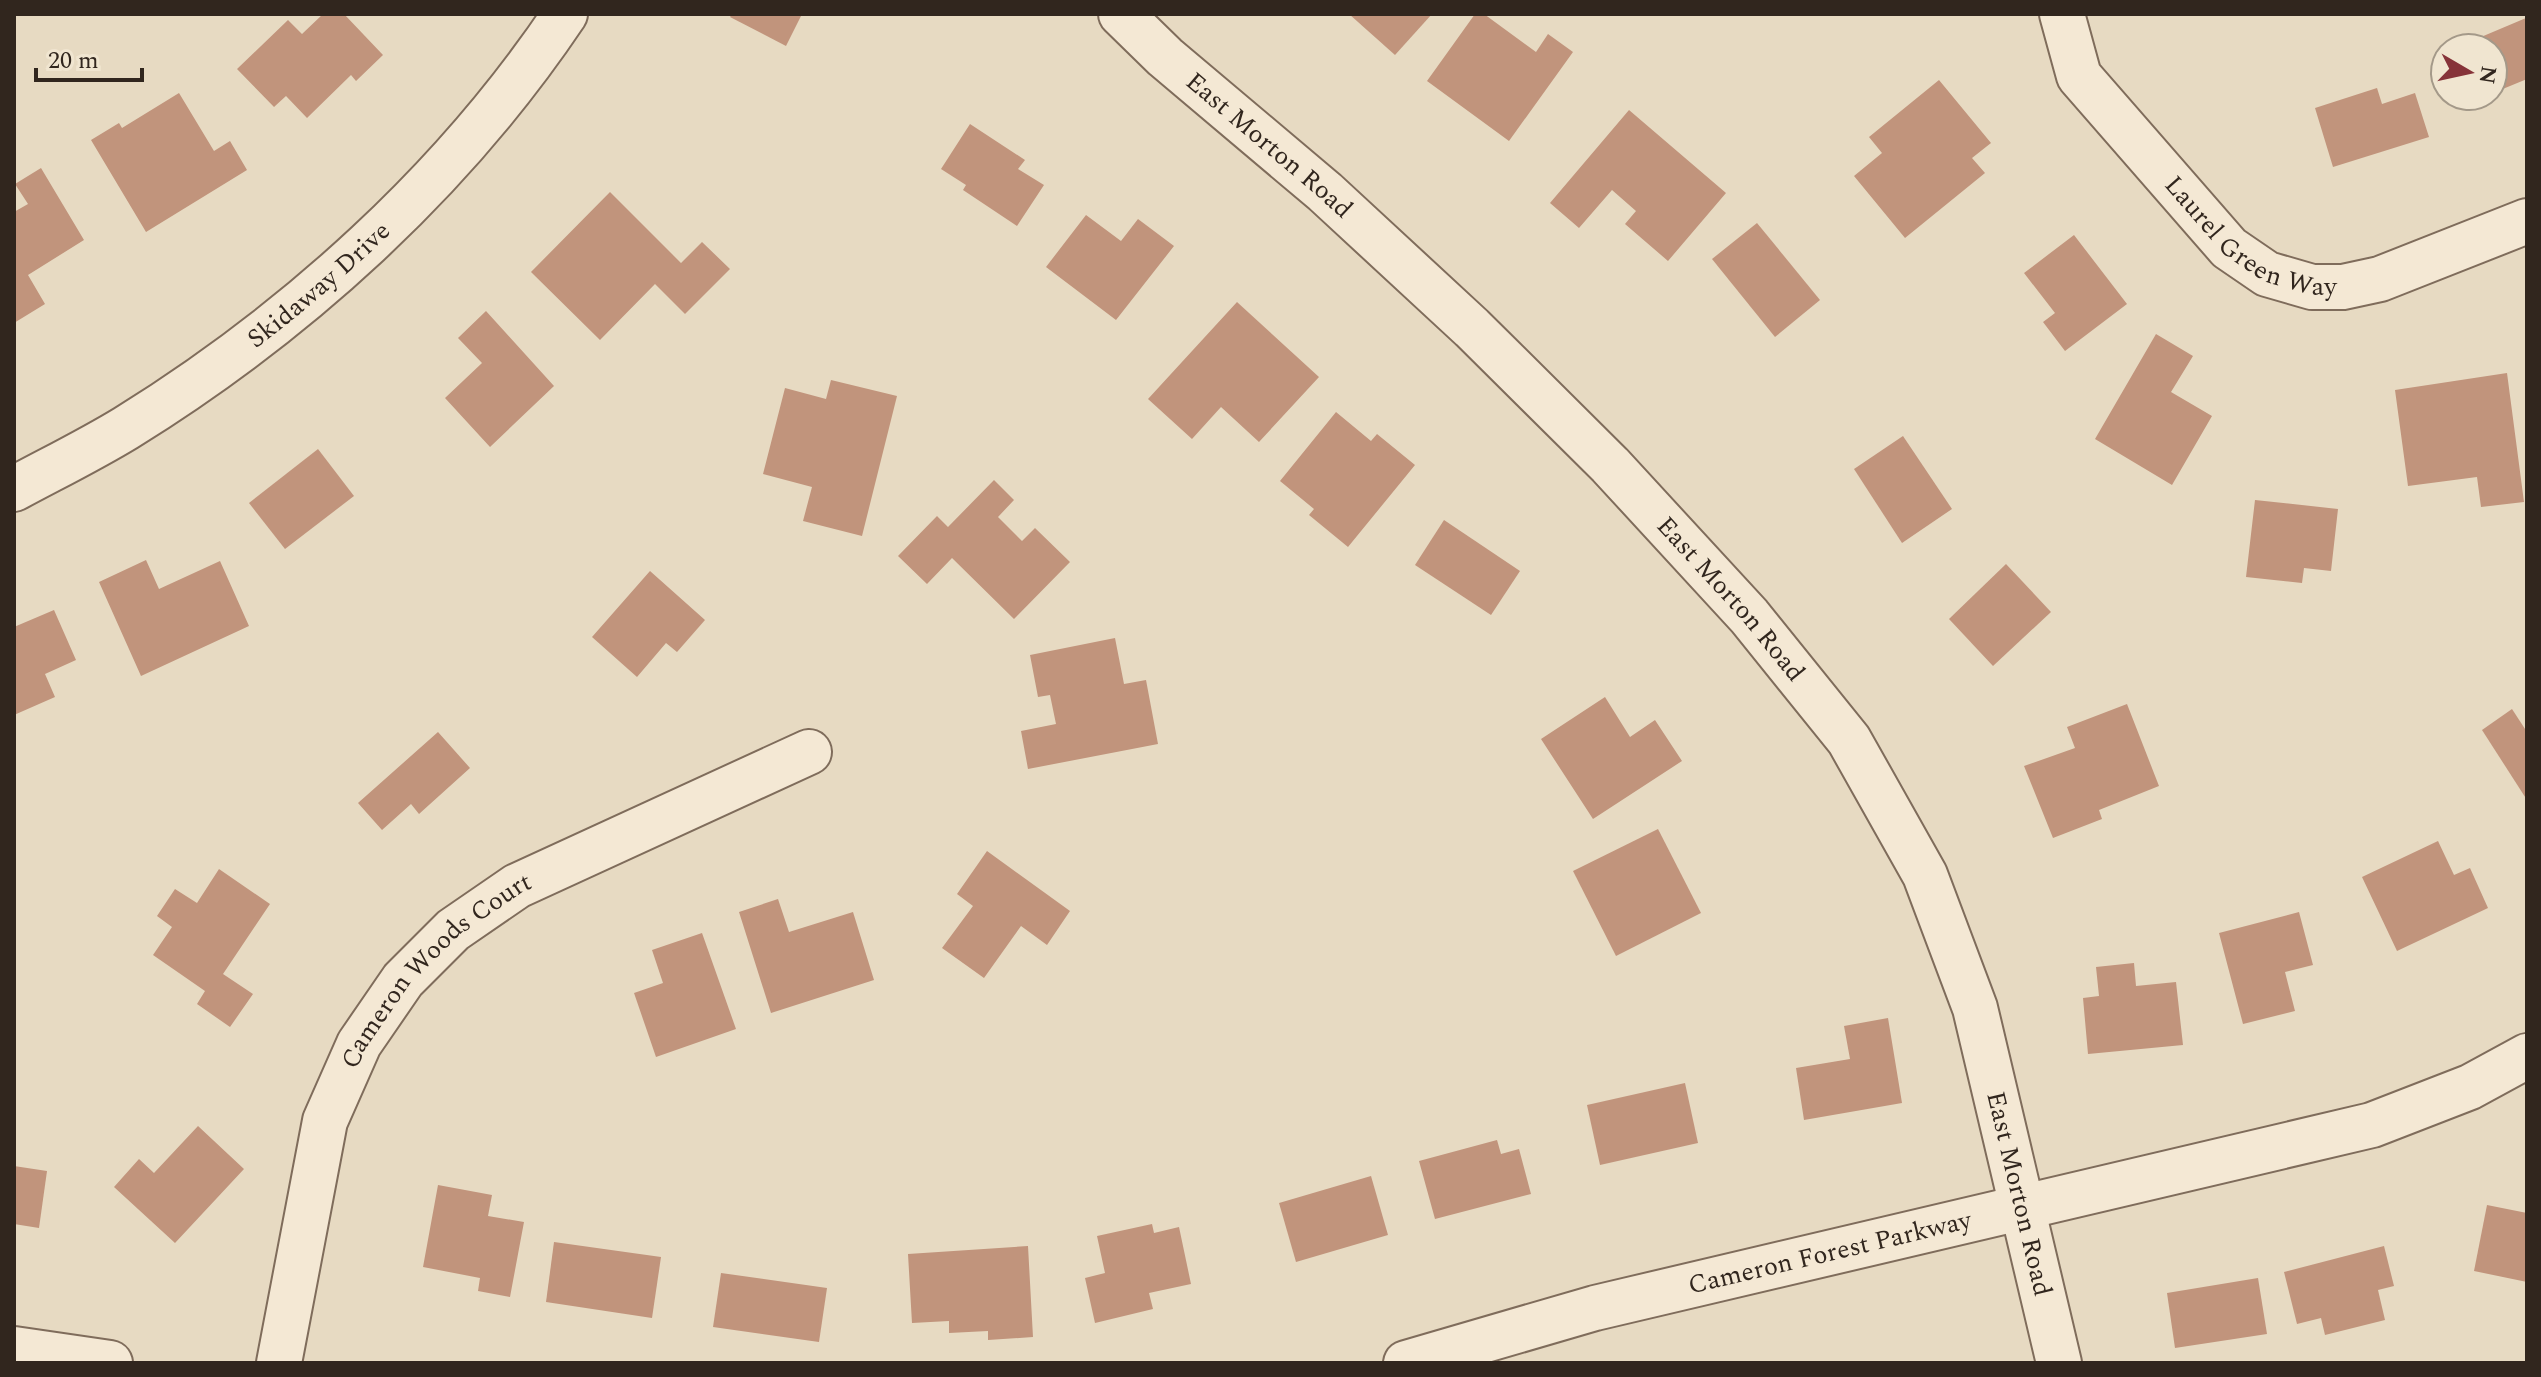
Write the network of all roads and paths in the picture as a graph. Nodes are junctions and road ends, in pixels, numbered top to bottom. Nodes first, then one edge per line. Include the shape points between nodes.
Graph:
1 (565, 14) edge
2 (1121, 14) edge
3 (2062, 14) edge
4 (2527, 221) edge
5 (14, 489) edge
6 (809, 752) dead end
7 (2527, 1056) edge
8 (2023, 1207) junction
9 (14, 1349) edge
10 (110, 1363) edge
11 (279, 1363) edge
12 (1406, 1363) edge
13 (2059, 1363) edge

1 - 5 street, Skidaway Drive via 534,60 449,161 354,257 244,348 125,428
2 - 8 street, East Morton Road via 1472,328 1749,616 1849,740 1925,875 1969,993
3 - 4 street, Laurel Green Way via 2079,76 2229,248 2267,274 2312,287 2343,287 2380,279
6 - 11 street, Cameron Woods Court via 517,886 453,930 403,980 359,1044 325,1121
7 - 8 street, Cameron Forest Parkway via 2470,1087 2372,1125
8 - 12 street, Cameron Forest Parkway via 1595,1308
8 - 13 street, East Morton Road
9 - 10 street

